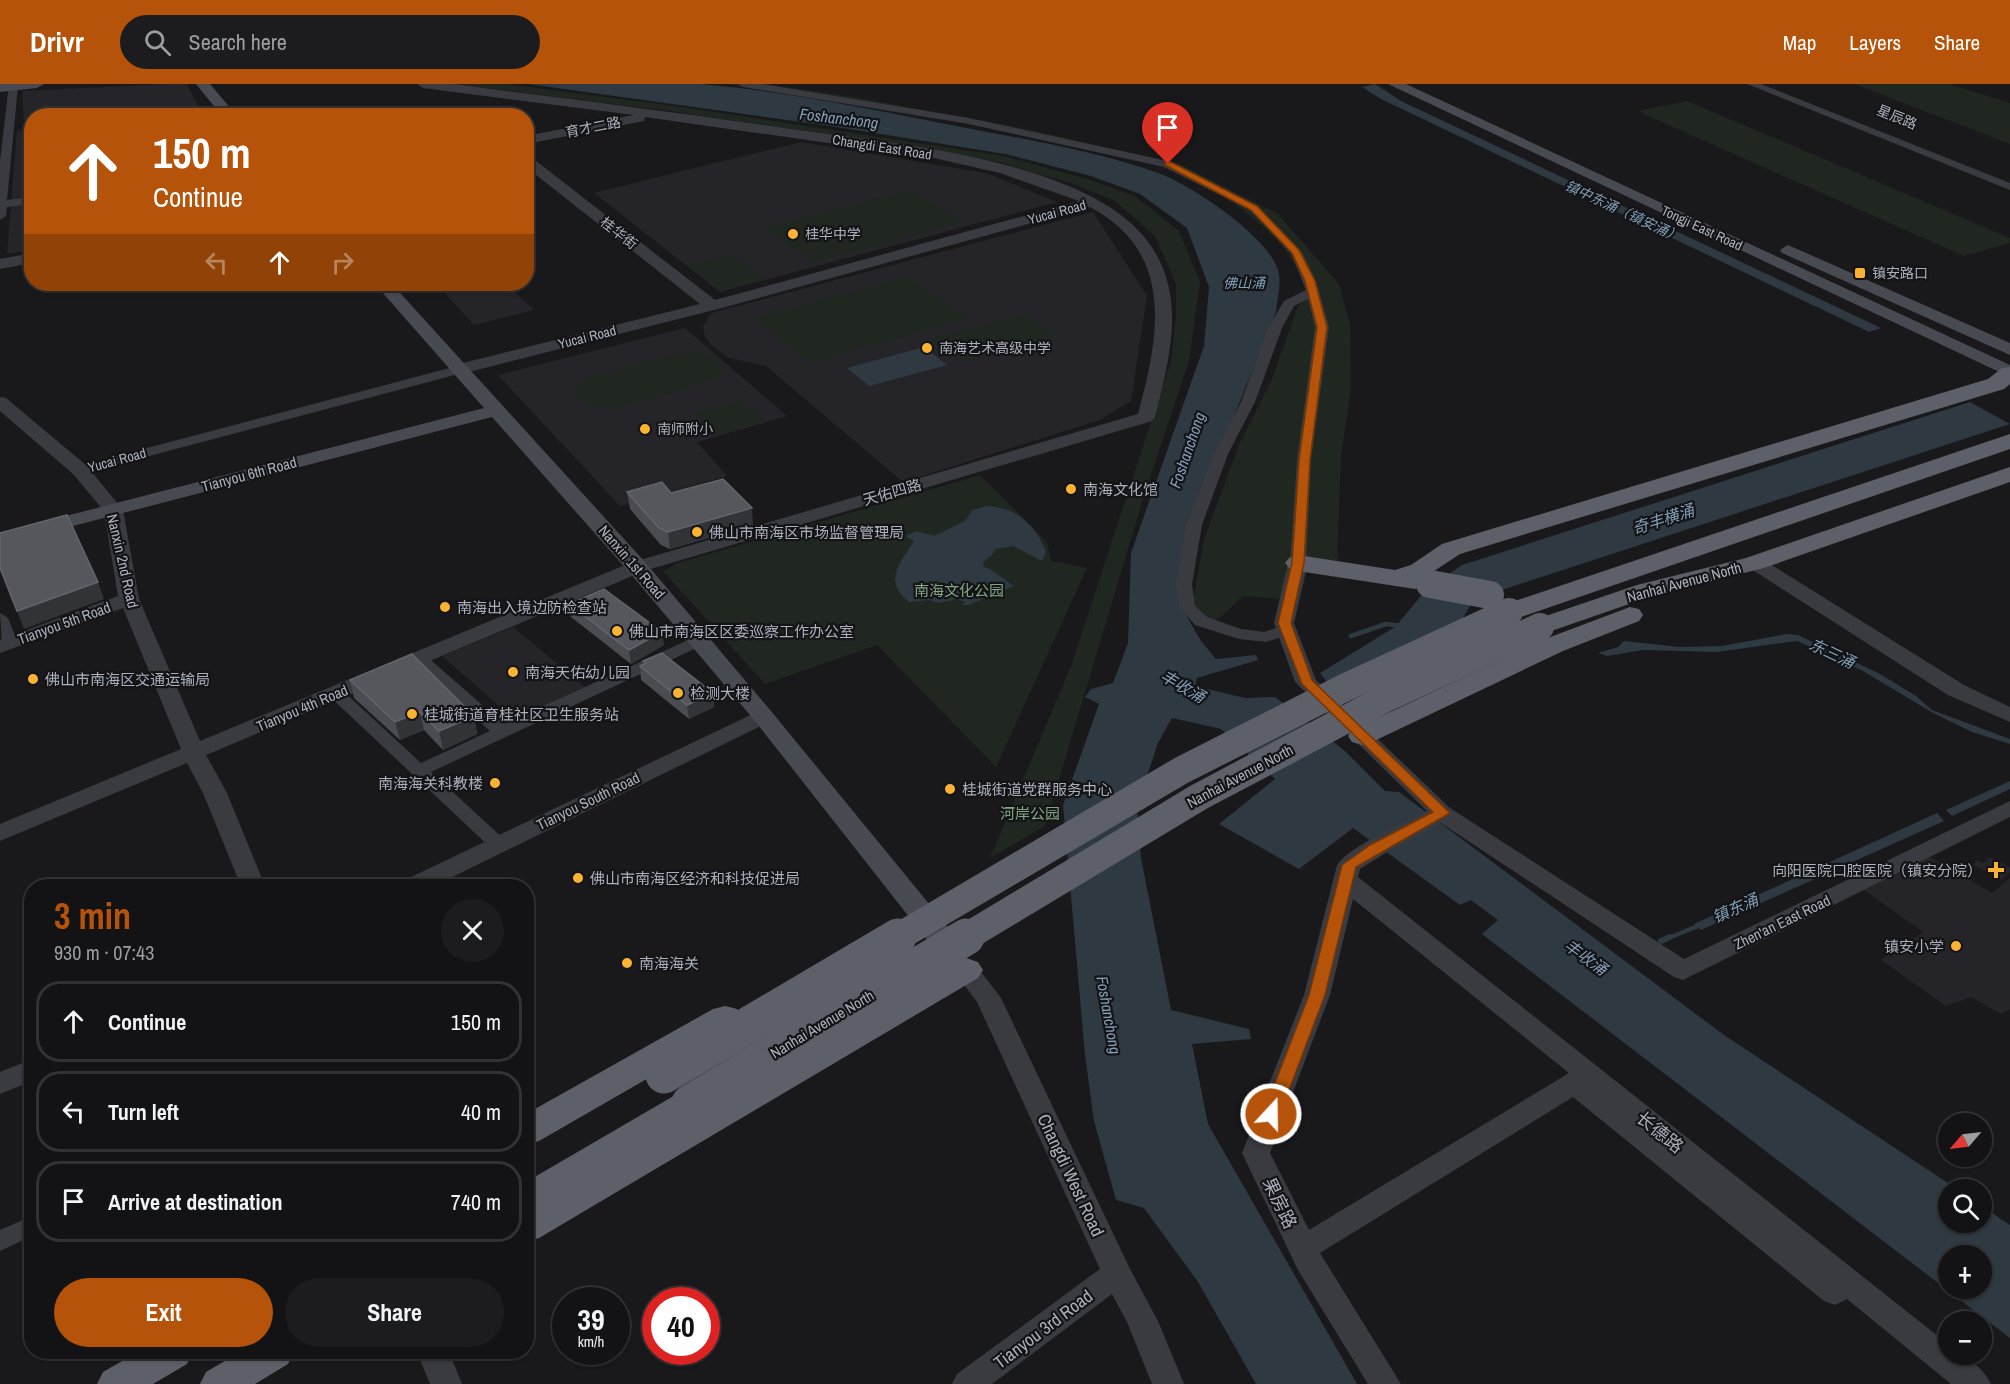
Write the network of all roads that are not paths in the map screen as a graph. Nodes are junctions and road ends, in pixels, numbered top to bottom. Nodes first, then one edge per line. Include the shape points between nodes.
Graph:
1 (37, 84) edge
2 (203, 84) edge
3 (423, 84) edge
4 (742, 84) edge
5 (1395, 84) edge
6 (1752, 84) edge
7 (1773, 84) edge
8 (4, 86) edge
9 (1430, 87) edge
10 (223, 108) edge
11 (658, 114) junction
12 (534, 138) edge
13 (534, 166) edge
14 (2010, 178) edge
15 (2010, 187) edge
16 (24, 202) edge
17 (1094, 202) junction
18 (0, 208) edge
19 (1744, 230) dead end
20 (1776, 245) dead end
21 (24, 260) edge
22 (0, 264) edge
23 (389, 291) edge
24 (1313, 291) junction
25 (712, 306) junction
26 (2010, 350) edge
27 (461, 369) junction
28 (2010, 372) edge
29 (0, 402) edge
30 (497, 410) junction
31 (1146, 417) joint
32 (2010, 441) edge
33 (80, 470) junction
34 (2010, 474) edge
35 (113, 510) junction
36 (0, 539) edge
37 (1298, 563) junction
38 (1755, 563) junction
39 (637, 567) junction
40 (1713, 573) junction
41 (1398, 578) junction
42 (129, 599) junction
43 (1499, 603) junction
44 (0, 618) edge
45 (1287, 629) junction
46 (699, 640) junction
47 (5, 645) edge
48 (419, 659) junction
49 (336, 694) junction
50 (2010, 715) edge
51 (763, 716) junction
52 (502, 732) junction
53 (1362, 736) junction
54 (194, 754) junction
55 (419, 771) junction
56 (2010, 808) edge
57 (1442, 813) junction
58 (0, 833) edge
59 (500, 845) junction
60 (250, 879) edge
61 (429, 879) edge
62 (1345, 879) junction
63 (927, 922) junction
64 (966, 970) junction
65 (24, 1073) edge
66 (1582, 1079) junction
67 (0, 1084) edge
68 (534, 1127) edge
69 (534, 1146) edge
70 (534, 1195) edge
71 (534, 1222) edge
72 (24, 1229) edge
73 (0, 1241) edge
74 (1303, 1248) junction
75 (1117, 1273) junction
76 (161, 1359) edge
77 (262, 1359) edge
78 (436, 1359) edge
79 (117, 1384) edge
80 (220, 1384) edge
81 (446, 1384) edge
82 (968, 1384) edge
83 (1168, 1384) edge
84 (1385, 1384) edge
85 (1950, 1384) edge
86 (1976, 1384) edge

1 - 8 main road
2 - 10 main road
3 - 11 street, Changdi East Road
4 - 24 street via 969,121 1168,164 1254,208 1296,252
5 - 28 main road, Tongji East Road
6 - 15 street
7 - 14 street, 星辰路
8 - 18 street
9 - 19 main road, Tongji East Road
11 - 12 street, 育才二路
11 - 17 street, Changdi East Road via 960,159 1016,172
13 - 25 street, 桂华街
16 - 18 street
17 - 25 street, Yucai Road
17 - 31 street, Changdi East Road via 1125,224 1142,245 1162,282 1166,332
20 - 26 main road
21 - 22 street
23 - 27 main road, Nanxin 1st Road
24 - 37 street via 1322,327 1304,460
24 - 45 street via 1289,304 1275,328 1248,402 1221,454 1194,525 1184,584 1187,607 1201,621 1239,634 1266,637
25 - 27 street, Yucai Road
27 - 30 main road, Nanxin 1st Road
27 - 33 street, Yucai Road
28 - 41 highway via 1996,384 1450,549 1419,570
29 - 33 street, Nanxin 2nd Road
30 - 35 main road, Tianyou 6th Road
30 - 39 main road, Nanxin 1st Road
31 - 39 street, 天佑四路
32 - 43 highway via 1719,539 1687,540 1514,594
33 - 35 street, Nanxin 2nd Road
34 - 38 highway, Nanhai Avenue North
35 - 36 main road, Tianyou 6th Road
35 - 42 street, Nanxin 2nd Road
37 - 41 highway
37 - 45 street via 1284,623
38 - 40 highway, Nanhai Avenue North
38 - 50 street via 1956,690
39 - 46 main road, Nanxin 1st Road
39 - 48 street, Tianyou 4th Road
40 - 53 highway via 1711,584 1554,645
40 - 70 highway, Nanhai Avenue North, bridge via 1646,590 1540,627 1388,697 1199,797
41 - 43 highway, bridge
42 - 47 street, Tianyou 5th Road
42 - 54 street, Nanxin 2nd Road
43 - 69 highway, Nanhai Avenue North, bridge via 1182,770 664,1075
44 - 47 street
45 - 53 street via 1306,682
46 - 51 main road, Nanxin 1st Road
46 - 52 street
48 - 49 street, Tianyou 4th Road
48 - 52 street
49 - 54 street, Tianyou 4th Road
49 - 55 street
51 - 59 street, Tianyou South Road
51 - 63 main road, Nanxin 1st Road
52 - 55 street
53 - 57 street
54 - 58 street, Tianyou 4th Road
54 - 60 street, Nanxin 2nd Road
55 - 59 street
56 - 57 street, Zhen'an East Road via 1683,971
57 - 62 street, 果房路 via 1349,865
59 - 61 street, Tianyou South Road
62 - 66 street, 长德路
62 - 74 street, 果房路 via 1317,995 1256,1153
63 - 64 main road, Nanxin 1st Road
63 - 68 highway
64 - 71 highway
64 - 75 street, Changdi West Road via 988,998
65 - 67 street
66 - 74 street
66 - 85 street, 长德路
66 - 86 street, 长德路
72 - 73 street
74 - 84 street, 果房路
75 - 82 street, Tianyou 3rd Road
75 - 83 street, Changdi West Road
76 - 79 highway
77 - 80 highway
78 - 81 street

